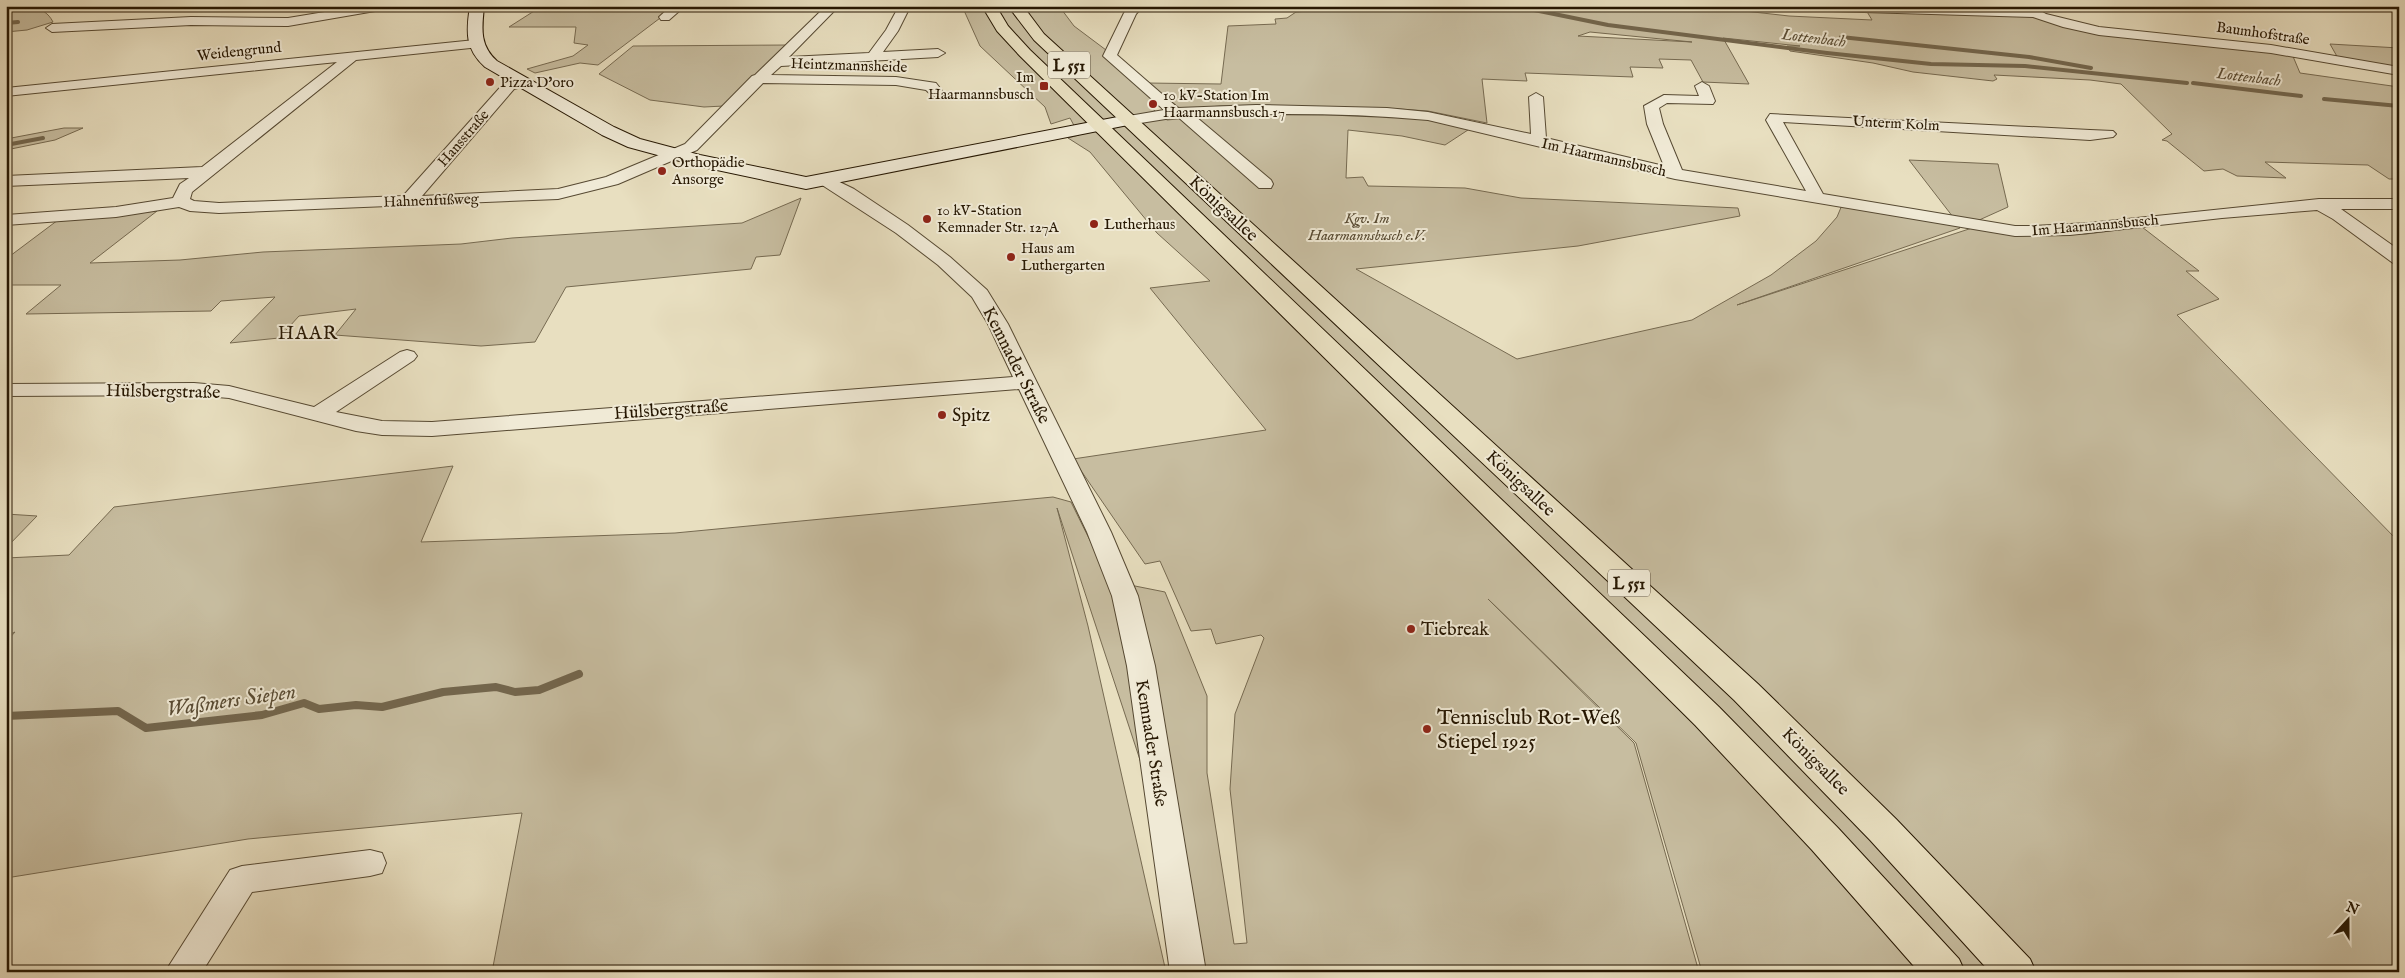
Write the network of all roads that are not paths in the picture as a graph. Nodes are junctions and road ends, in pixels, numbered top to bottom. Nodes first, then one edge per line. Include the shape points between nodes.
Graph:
1 (380, 6) edge
2 (477, 6) edge
3 (679, 6) edge
4 (833, 6) edge
5 (989, 6) edge
6 (1015, 6) edge
7 (1137, 6) edge
8 (1796, 6) edge
9 (903, 9) dead end
10 (2028, 10) edge
11 (665, 17) dead end
12 (52, 28) dead end
13 (475, 44) junction
14 (938, 53) dead end
15 (873, 56) junction
16 (352, 57) junction
17 (775, 62) junction
18 (2399, 71) edge
19 (757, 79) junction
20 (524, 82) junction
21 (1702, 86) dead end
22 (6, 92) edge
23 (936, 92) dead end
24 (1536, 97) dead end
25 (1177, 113) junction
26 (1128, 120) junction
27 (1099, 124) junction
28 (2108, 134) dead end
29 (1533, 140) junction
30 (674, 154) junction
31 (206, 172) junction
32 (1675, 174) junction
33 (825, 180) junction
34 (6, 182) edge
35 (1265, 184) dead end
36 (1813, 197) junction
37 (182, 201) junction
38 (408, 201) junction
39 (2319, 204) junction
40 (2399, 204) edge
41 (6, 220) edge
42 (2399, 259) edge
43 (407, 356) dead end
44 (1026, 382) junction
45 (6, 390) edge
46 (317, 415) junction
47 (370, 863) dead end
48 (182, 972) edge
49 (1188, 972) edge
50 (1945, 972) edge
51 (2016, 972) edge

1 - 12 street via 288,22 191,21
2 - 13 street
3 - 11 street
4 - 17 street, Heintzmannsheide
5 - 27 main road, Königsallee / L 551 via 1013,40
6 - 26 main road, Königsallee / L 551 via 1039,38
7 - 25 street via 1130,12 1110,56
8 - 10 street, Baumhofstraße
9 - 15 street via 892,31
10 - 18 street, Baumhofstraße via 2095,29 2252,46
13 - 16 street, Weidengrund
13 - 20 street via 479,54
14 - 15 street
15 - 17 street
16 - 22 street, Weidengrund
16 - 31 street
17 - 19 street, Heintzmannsheide
19 - 23 street, Heintzmannsheide via 896,81 931,86
19 - 30 street, Heintzmannsheide via 691,147
20 - 30 street via 608,131 634,143
20 - 38 street, Hansstraße via 509,86
21 - 32 street, Im Haarmannsbusch via 1708,100 1664,99 1651,106
24 - 29 street, Im Haarmannsbusch via 1540,136
25 - 26 street, Im Haarmannsbusch
25 - 29 street, Im Haarmannsbusch via 1256,110 1409,114 1456,120
25 - 35 street
26 - 27 street, Im Haarmannsbusch
26 - 51 main road, Königsallee / L 551 via 1746,692 1882,827
27 - 33 street, Im Haarmannsbusch
27 - 50 main road, Königsallee / L 551 via 1707,716 1825,839
28 - 36 street, Unterm Kolm via 1775,117 1815,192
29 - 32 street, Im Haarmannsbusch
30 - 33 street via 806,182
30 - 38 street, Hahnenfußweg via 612,181 558,194
31 - 34 street
31 - 37 street via 186,188
32 - 36 street, Im Haarmannsbusch
33 - 44 street, Kemnader Straße via 902,229 980,294
36 - 39 street, Im Haarmannsbusch via 1988,227 2040,232 2254,208
37 - 38 street, Hahnenfußweg via 190,206 219,208
37 - 41 street, Hahnenfußweg via 125,212
39 - 40 street, Im Haarmannsbusch
39 - 42 street
43 - 46 street
44 - 46 street, Hülsbergstraße via 432,429 382,428
44 - 49 street, Kemnader Straße via 1099,532 1125,596 1141,666
45 - 46 street, Hülsbergstraße via 194,389 228,392
47 - 48 street via 242,880

